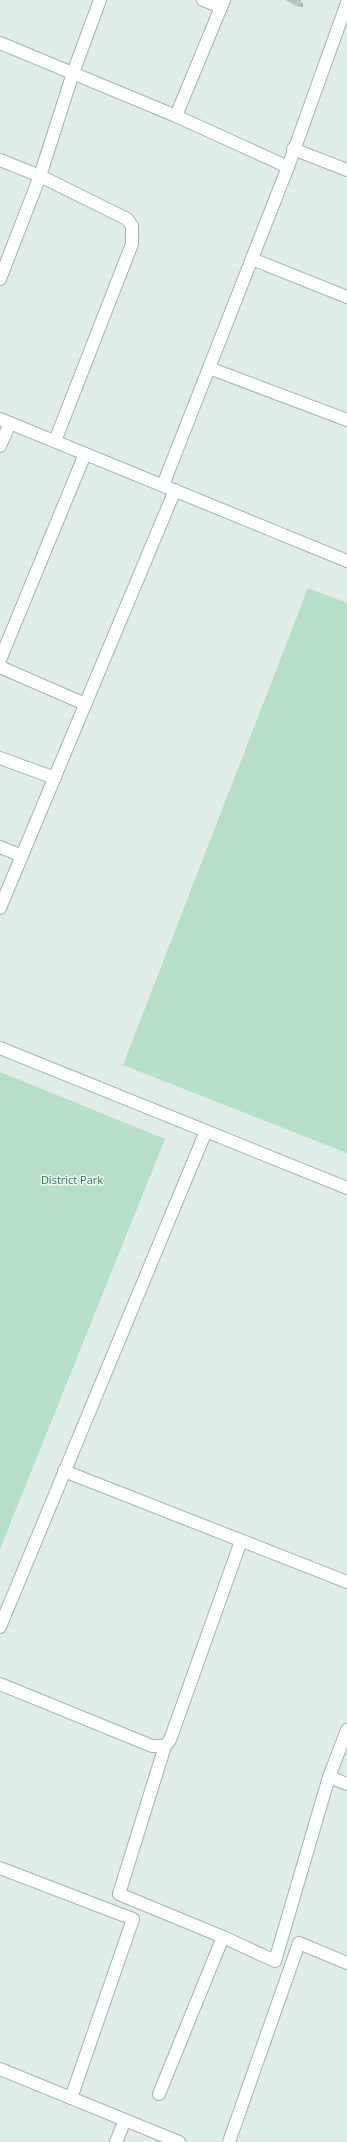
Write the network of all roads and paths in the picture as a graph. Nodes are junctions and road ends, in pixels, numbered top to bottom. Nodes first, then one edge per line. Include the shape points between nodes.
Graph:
1 (100, 0) edge
2 (203, 0) edge
3 (347, 3) edge
4 (223, 4) edge
5 (0, 43) edge
6 (73, 73) junction
7 (176, 116) junction
8 (293, 149) junction
9 (0, 160) edge
10 (288, 167) junction
11 (347, 170) edge
12 (40, 176) junction
13 (252, 259) junction
14 (0, 279) edge
15 (347, 297) edge
16 (209, 368) junction
17 (347, 420) edge
18 (5, 421) edge
19 (55, 441) junction
20 (0, 446) edge
21 (85, 454) junction
22 (163, 485) junction
23 (175, 490) junction
24 (347, 561) edge
25 (0, 660) edge
26 (0, 667) edge
27 (86, 704) junction
28 (0, 758) edge
29 (55, 778) junction
30 (0, 847) edge
31 (22, 856) junction
32 (0, 908) edge
33 (0, 1048) edge
34 (206, 1131) junction
35 (347, 1188) edge
36 (64, 1471) junction
37 (241, 1541) junction
38 (347, 1582) edge
39 (0, 1627) edge
40 (0, 1684) edge
41 (347, 1730) edge
42 (165, 1746) junction
43 (329, 1777) junction
44 (347, 1784) edge
45 (0, 1868) edge
46 (139, 1903) junction
47 (133, 1919) junction
48 (223, 1937) junction
49 (275, 1961) junction
50 (347, 1963) edge
51 (290, 1967) junction
52 (0, 2069) edge
53 (159, 2094) dead end
54 (71, 2098) junction
55 (125, 2120) junction
56 (116, 2142) edge
57 (179, 2142) edge
58 (229, 2142) edge

1 - 6 street
2 - 4 street
3 - 8 street
4 - 7 street
5 - 6 street
6 - 7 street
6 - 12 street
7 - 10 street
8 - 10 street
8 - 11 street
9 - 12 street
10 - 13 street
12 - 14 street
12 - 19 street via 127,219 134,236
13 - 15 street
13 - 16 street
16 - 17 street
16 - 22 street
18 - 19 street
18 - 20 street
19 - 21 street
21 - 22 street
21 - 25 street
22 - 23 street
23 - 24 street
23 - 27 street
26 - 27 street
27 - 29 street
28 - 29 street
29 - 31 street
30 - 31 street
31 - 32 street
33 - 34 street
34 - 35 street
34 - 36 street
36 - 37 street
36 - 39 street
37 - 38 street
37 - 42 street via 170,1740
40 - 42 street via 152,1746
41 - 43 street
42 - 46 street via 119,1894
43 - 44 street
43 - 49 street
45 - 47 street
46 - 47 street
46 - 48 street
47 - 54 street
48 - 49 street
48 - 53 street
49 - 51 street
50 - 51 street via 299,1943
51 - 58 street
52 - 54 street
54 - 55 street
55 - 56 street
55 - 57 street

